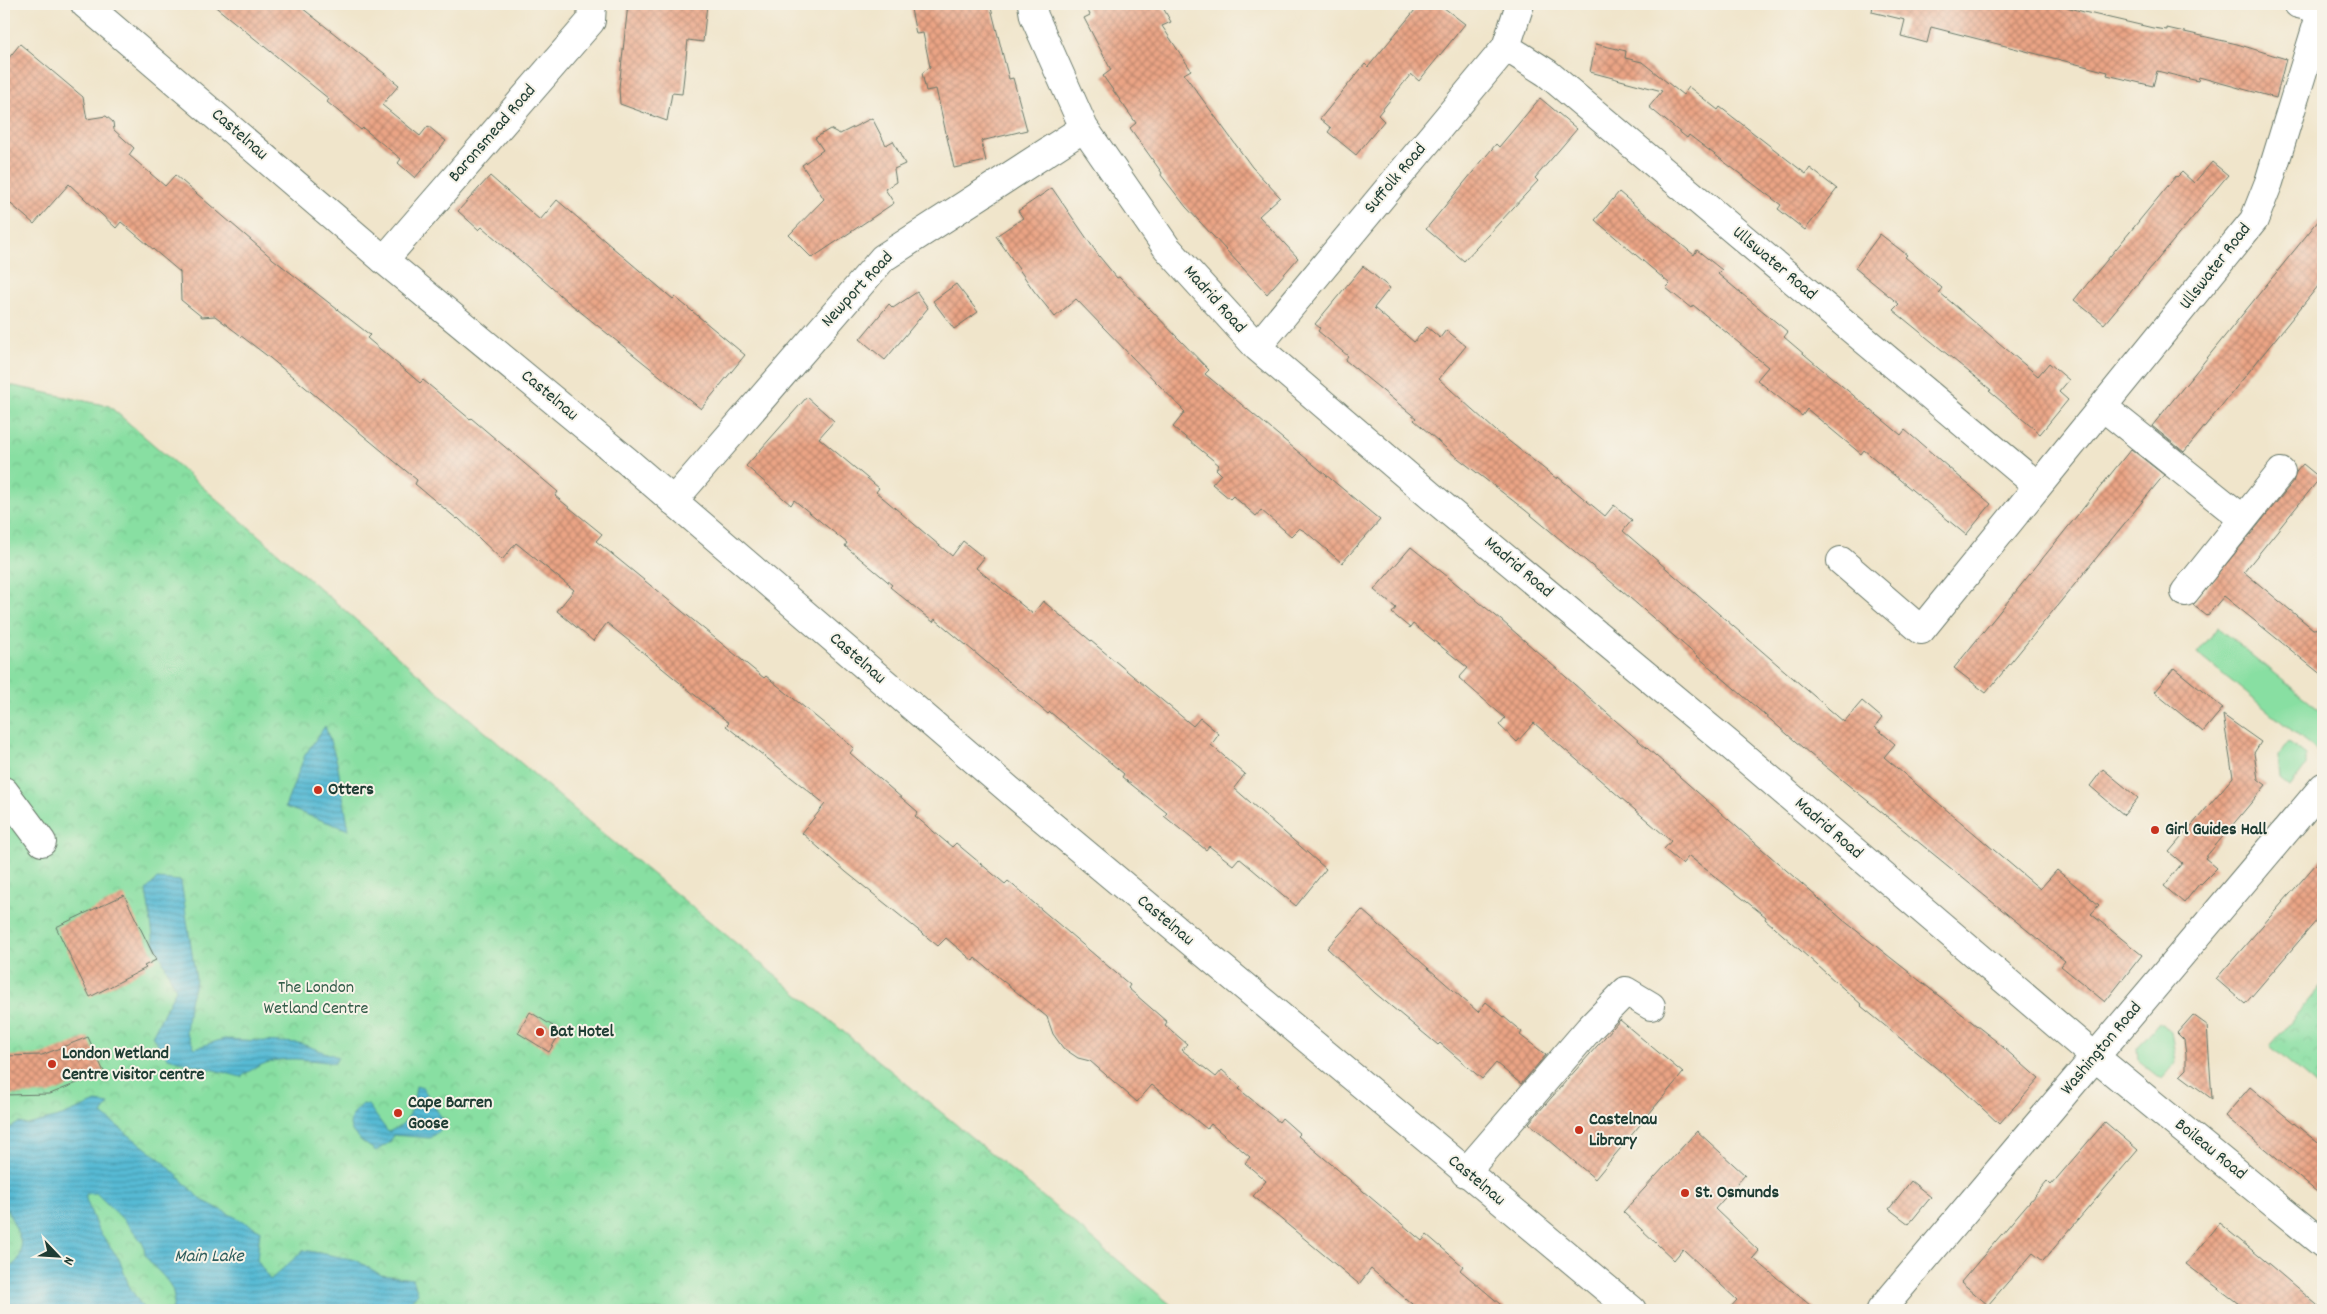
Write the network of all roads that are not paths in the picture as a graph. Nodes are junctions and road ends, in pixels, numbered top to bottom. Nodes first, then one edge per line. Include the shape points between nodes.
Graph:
1 (85, 4) edge
2 (592, 4) edge
3 (1032, 4) edge
4 (1520, 4) edge
5 (2314, 8) edge
6 (1506, 47) junction
7 (1084, 128) junction
8 (384, 260) junction
9 (1257, 347) junction
10 (2103, 407) junction
11 (2281, 472) dead end
12 (2038, 486) junction
13 (673, 500) junction
14 (2243, 519) junction
15 (1841, 561) dead end
16 (2185, 592) dead end
17 (2323, 786) edge
18 (4, 791) edge
19 (42, 842) dead end
20 (1651, 1006) dead end
21 (2095, 1057) junction
22 (1465, 1173) junction
23 (2323, 1244) edge
24 (1632, 1310) edge
25 (1881, 1310) edge

1 - 8 street, Castelnau
2 - 8 street, Baronsmead Road via 590,21
3 - 7 street, Madrid Road via 1034,16
4 - 6 street, Suffolk Road
5 - 10 street, Ullswater Road via 2270,182 2254,220
6 - 9 street, Suffolk Road
6 - 12 street, Ullswater Road via 1546,72
7 - 9 street, Madrid Road via 1167,248
7 - 13 street, Newport Road via 883,258
8 - 13 street, Castelnau
9 - 21 street, Madrid Road
10 - 12 street, Ullswater Road
10 - 14 street
11 - 14 street
12 - 15 street, Ullswater Road via 1921,630
13 - 22 street, Castelnau via 1022,800
14 - 16 street
17 - 21 street, Washington Road
18 - 19 street
20 - 22 street via 1626,991 1589,1028
21 - 23 street, Boileau Road
21 - 25 street, Washington Road
22 - 24 street, Castelnau

